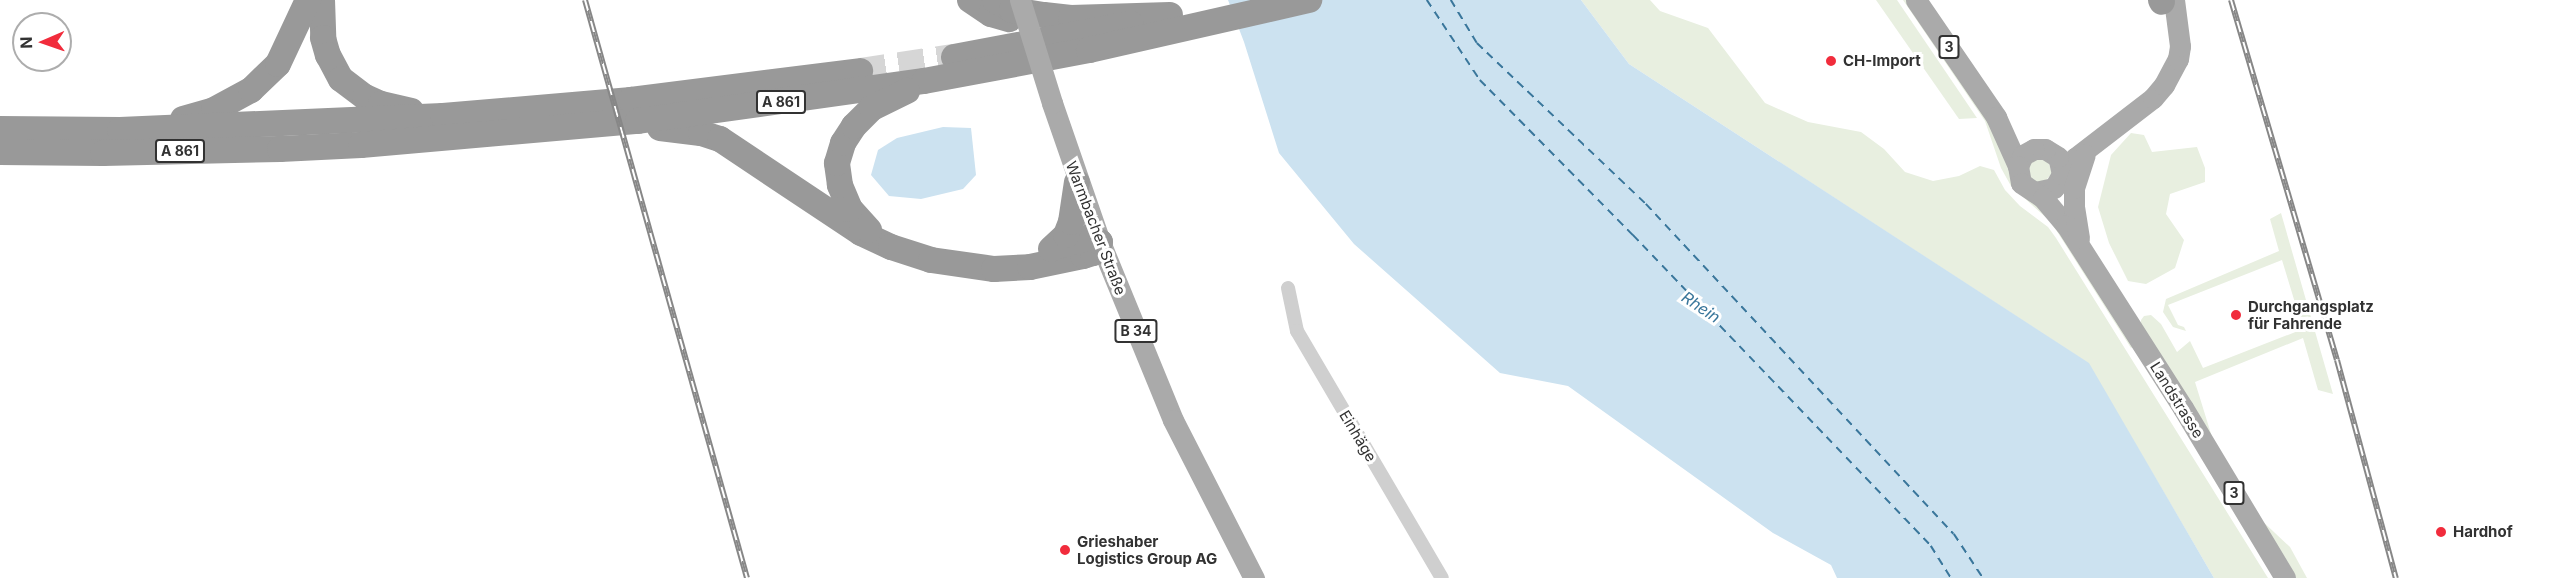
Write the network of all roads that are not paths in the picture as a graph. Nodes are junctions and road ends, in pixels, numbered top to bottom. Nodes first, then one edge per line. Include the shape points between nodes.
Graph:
1 (308, 0) edge
2 (322, 0) edge
3 (970, 0) edge
4 (995, 0) edge
5 (1020, 0) edge
6 (1233, 0) edge
7 (1309, 0) edge
8 (1916, 0) edge
9 (2166, 1) edge
10 (1170, 15) junction
11 (1207, 15) junction
12 (1123, 26) junction
13 (1024, 34) dead end
14 (1071, 35) junction
15 (954, 57) tunnel mouth
16 (860, 71) tunnel mouth
17 (924, 81) junction
18 (637, 103) junction
19 (443, 116) junction
20 (0, 129) edge
21 (120, 130) junction
22 (2011, 136) junction
23 (2089, 148) junction
24 (2044, 149) junction
25 (0, 152) edge
26 (2018, 166) junction
27 (2060, 178) junction
28 (1077, 182) junction
29 (2035, 192) junction
30 (2066, 225) junction
31 (1100, 242) junction
32 (1055, 247) junction
33 (2082, 250) junction
34 (1288, 288) dead end
35 (1254, 578) edge
36 (1442, 578) edge
37 (2285, 578) edge

1 - 21 highway via 278,64 251,90 214,110 163,124
2 - 19 highway via 321,24 328,55 341,79 381,104
3 - 12 highway via 991,14 1008,19
4 - 10 highway via 1012,10 1071,18
5 - 28 main road, Warmbacher Straße / B 34, bridge
6 - 11 highway, A 861
7 - 11 highway, A 861
8 - 22 main road, 3
9 - 23 main road via 2180,46 2172,73 2153,98
9 - 24 main road via 2167,53 2147,93 2094,130 2066,145
10 - 11 highway, A 861
10 - 12 highway, A 861
11 - 17 highway, A 861 via 1089,51
12 - 14 highway, A 861
13 - 14 highway
14 - 15 highway, A 861
16 - 18 highway, A 861
17 - 18 highway, A 861
17 - 32 highway via 872,108 843,142 838,174 850,209 865,227 887,239 951,258 994,263 1018,261
18 - 19 highway, A 861
18 - 25 highway, A 861 via 292,148
18 - 31 highway via 655,128 720,139 861,233 932,260 994,269 1030,267 1093,253
19 - 21 highway, A 861
20 - 21 highway, A 861
22 - 24 main road
22 - 26 main road, 3
23 - 27 main road via 2075,158
23 - 33 main road via 2074,188
24 - 26 main road via 2023,155
24 - 27 main road via 2060,162
26 - 29 main road via 2021,183
27 - 29 main road via 2048,191
27 - 30 main road, Landstrasse / 3
28 - 31 main road, Warmbacher Straße / B 34
28 - 32 highway via 1071,222
29 - 30 main road, Landstrasse / 3
30 - 33 main road, Landstrasse / 3
31 - 32 highway via 1088,238
31 - 35 main road, Warmbacher Straße / B 34 via 1173,420
33 - 37 main road, Landstrasse / 3
34 - 36 street, Einhäge via 1297,331

